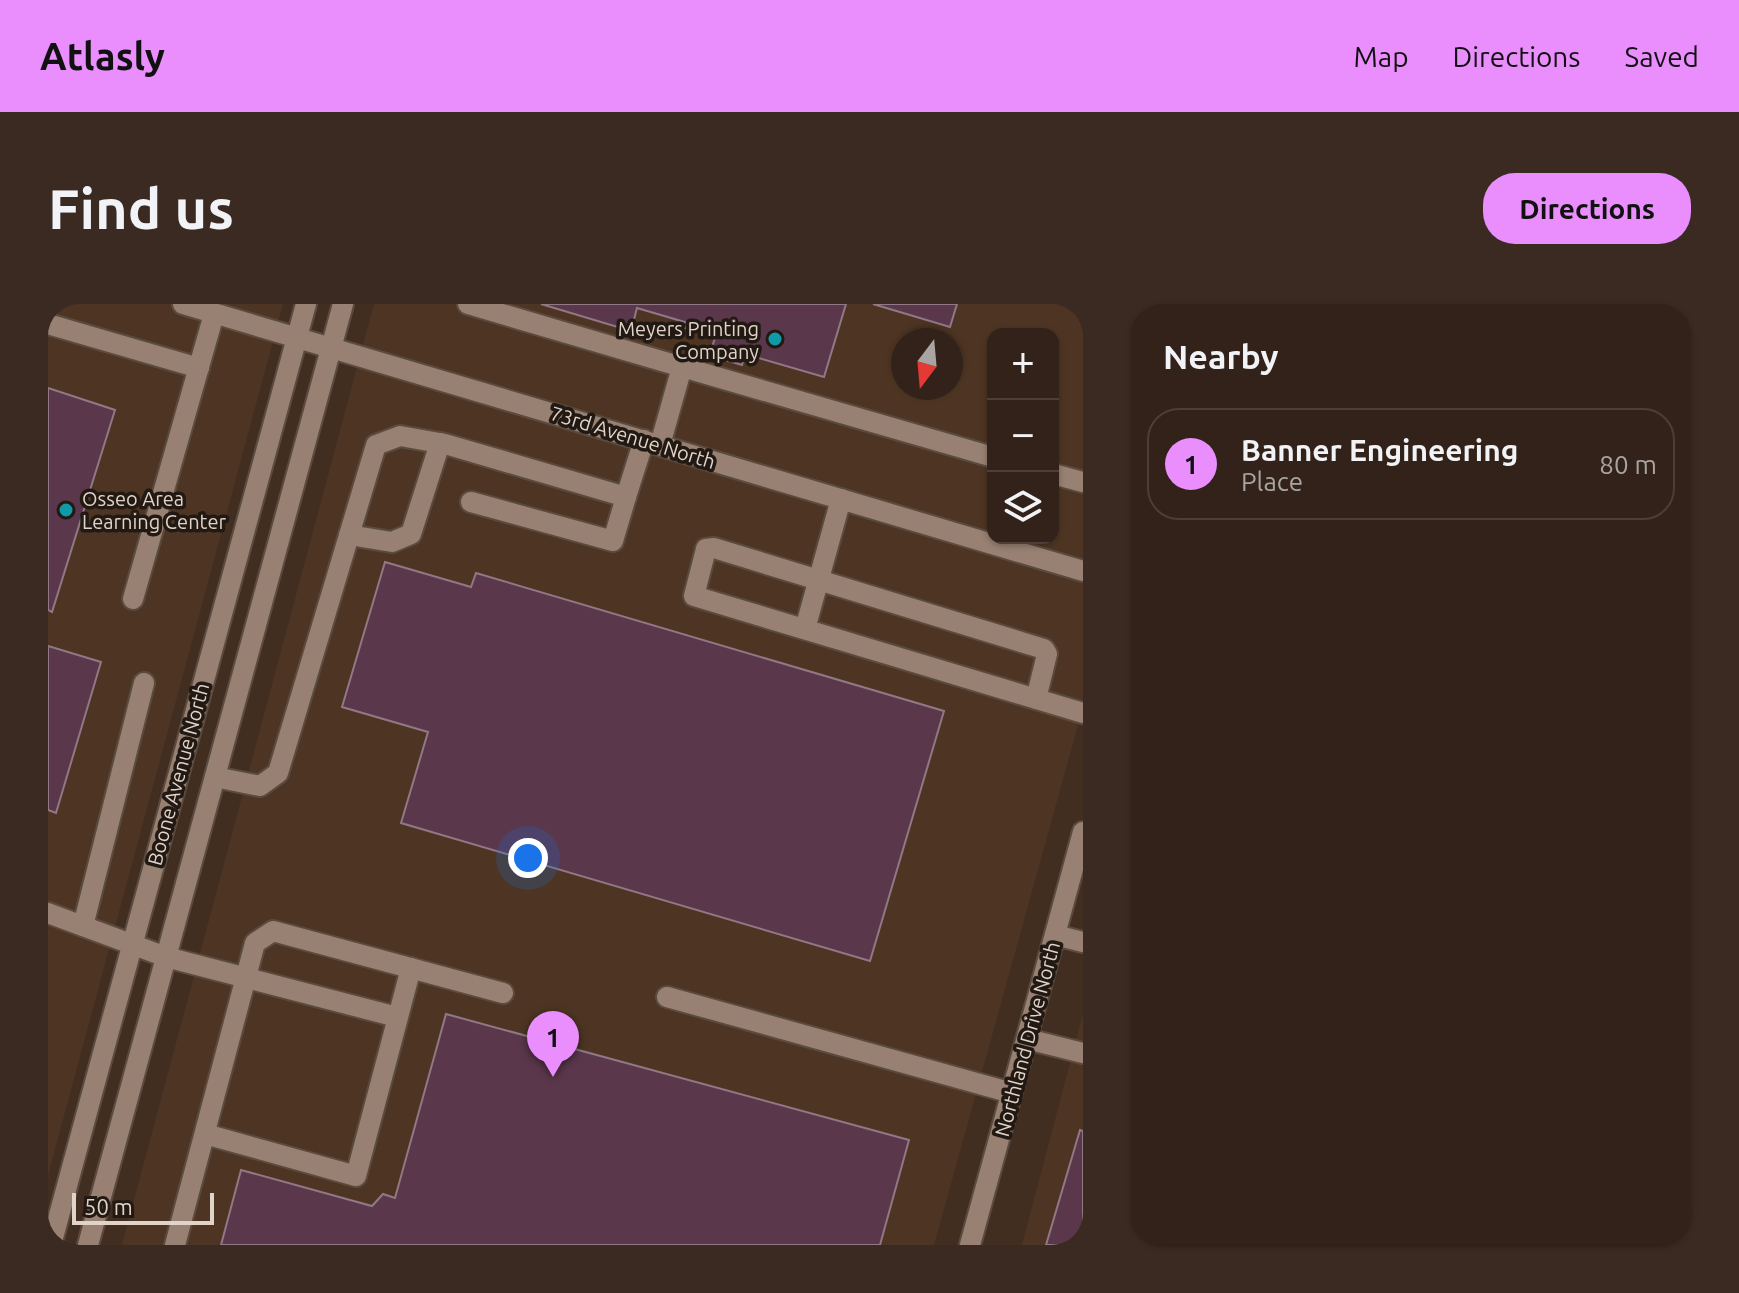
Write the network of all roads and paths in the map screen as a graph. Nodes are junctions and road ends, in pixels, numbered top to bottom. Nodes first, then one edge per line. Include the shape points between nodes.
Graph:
1 (183, 304) edge
2 (306, 304) edge
3 (343, 304) edge
4 (468, 304) edge
5 (226, 312) edge
6 (48, 324) edge
7 (297, 337) junction
8 (331, 347) junction
9 (682, 367) junction
10 (199, 368) junction
11 (652, 442) junction
12 (440, 443) junction
13 (987, 455) edge
14 (1059, 476) edge
15 (1083, 482) edge
16 (626, 497) junction
17 (841, 499) junction
18 (471, 502) dead end
19 (349, 535) junction
20 (1083, 571) edge
21 (819, 580) junction
22 (133, 599) dead end
23 (805, 629) junction
24 (144, 683) dead end
25 (1036, 699) junction
26 (1083, 713) edge
27 (215, 777) junction
28 (1083, 832) edge
29 (48, 913) edge
30 (83, 926) junction
31 (1055, 935) junction
32 (1083, 942) edge
33 (132, 945) junction
34 (166, 957) junction
35 (411, 968) junction
36 (247, 977) junction
37 (503, 993) dead end
38 (667, 997) dead end
39 (397, 1017) junction
40 (1027, 1039) junction
41 (1083, 1053) edge
42 (1012, 1093) junction
43 (205, 1134) junction
44 (51, 1245) edge
45 (88, 1245) edge
46 (175, 1245) edge
47 (970, 1245) edge

1 - 5 street, 73rd Avenue North
2 - 7 street, Boone Avenue North
3 - 8 street, Boone Avenue North
4 - 9 street
5 - 7 street, 73rd Avenue North
5 - 10 street
6 - 10 street
7 - 8 street, 73rd Avenue North
7 - 33 street, Boone Avenue North
8 - 11 street, 73rd Avenue North
8 - 27 street, Boone Avenue North
9 - 11 street
9 - 13 street
10 - 22 street
11 - 16 street
11 - 17 street, 73rd Avenue North
12 - 16 street
12 - 19 street via 411,534 392,542
12 - 19 street via 400,436 376,445
14 - 15 street
16 - 18 street via 613,541
17 - 20 street, 73rd Avenue North
17 - 21 street
19 - 27 street via 278,773 260,786
21 - 23 street
21 - 23 street via 714,548 706,549 694,589 694,596
21 - 25 street via 1044,649
23 - 25 street
24 - 30 street
25 - 26 street
27 - 34 street, Boone Avenue North
28 - 31 street, Northland Drive North
29 - 30 street
30 - 33 street
31 - 32 street
31 - 40 street, Northland Drive North
33 - 34 street
33 - 44 street, Boone Avenue North
34 - 36 street
34 - 45 street, Boone Avenue North
35 - 36 street via 273,931 255,943
35 - 37 street
35 - 39 street
36 - 39 street
36 - 43 street
38 - 42 street
39 - 43 street via 356,1176
40 - 41 street
40 - 42 street, Northland Drive North
42 - 47 street, Northland Drive North
43 - 46 street

